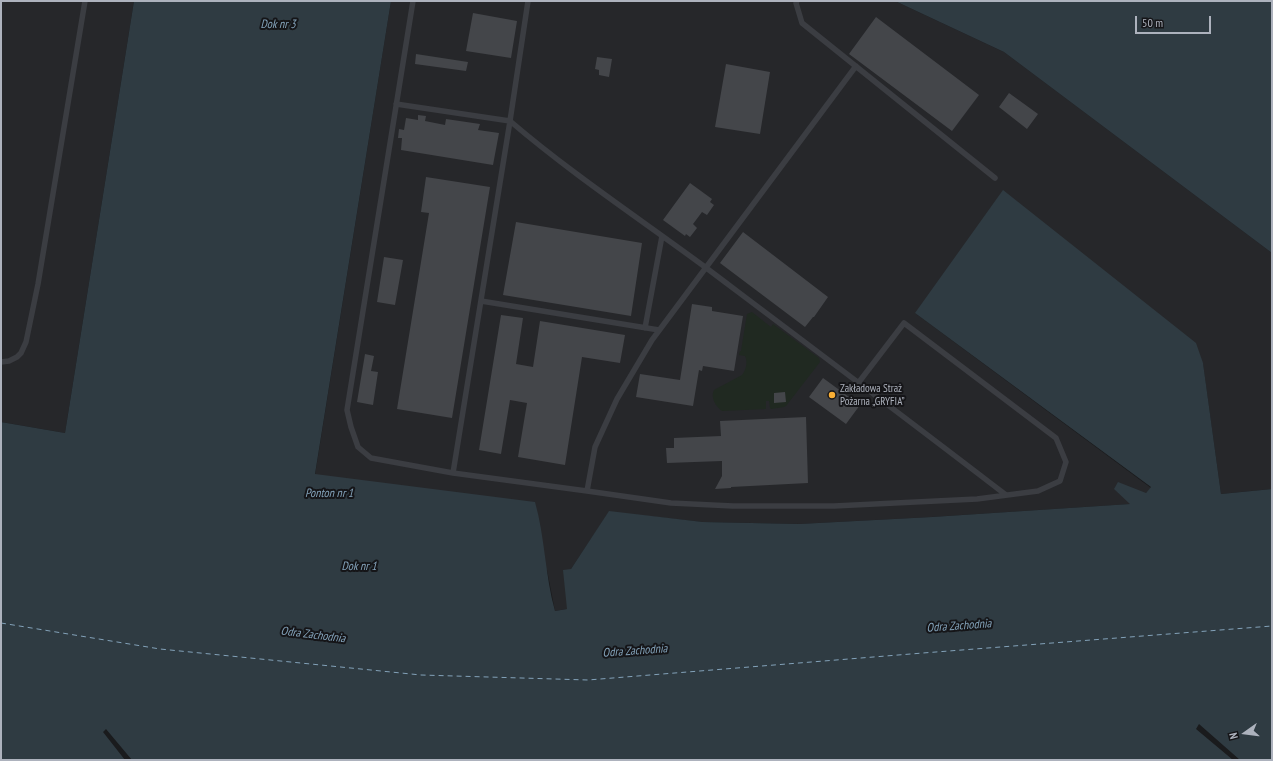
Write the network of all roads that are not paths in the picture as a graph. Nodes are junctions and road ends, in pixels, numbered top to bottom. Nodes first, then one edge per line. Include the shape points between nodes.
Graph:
1 (85, 1) edge
2 (413, 1) edge
3 (528, 1) edge
4 (797, 1) edge
5 (856, 66) junction
6 (396, 104) junction
7 (510, 121) junction
8 (995, 178) dead end
9 (662, 236) junction
10 (706, 268) junction
11 (481, 301) junction
12 (645, 328) junction
13 (659, 330) junction
14 (1, 362) edge
15 (859, 382) junction
16 (453, 472) junction
17 (588, 491) junction
18 (1006, 495) junction

1 - 14 lane via 26,342 18,357
2 - 6 lane
3 - 7 lane
4 - 5 lane via 802,23
5 - 8 lane
5 - 10 lane
6 - 7 lane
6 - 16 lane via 347,410 358,447 371,458
7 - 9 lane via 595,188
7 - 11 lane
9 - 10 lane
9 - 12 lane
10 - 13 lane
10 - 15 lane
11 - 12 lane
11 - 16 lane
12 - 13 lane
13 - 17 lane via 617,399 595,447
15 - 18 lane
15 - 18 lane via 904,323 1056,438 1066,462 1060,481 1038,491
16 - 17 lane
17 - 18 lane via 671,503 741,506 834,506 977,499

